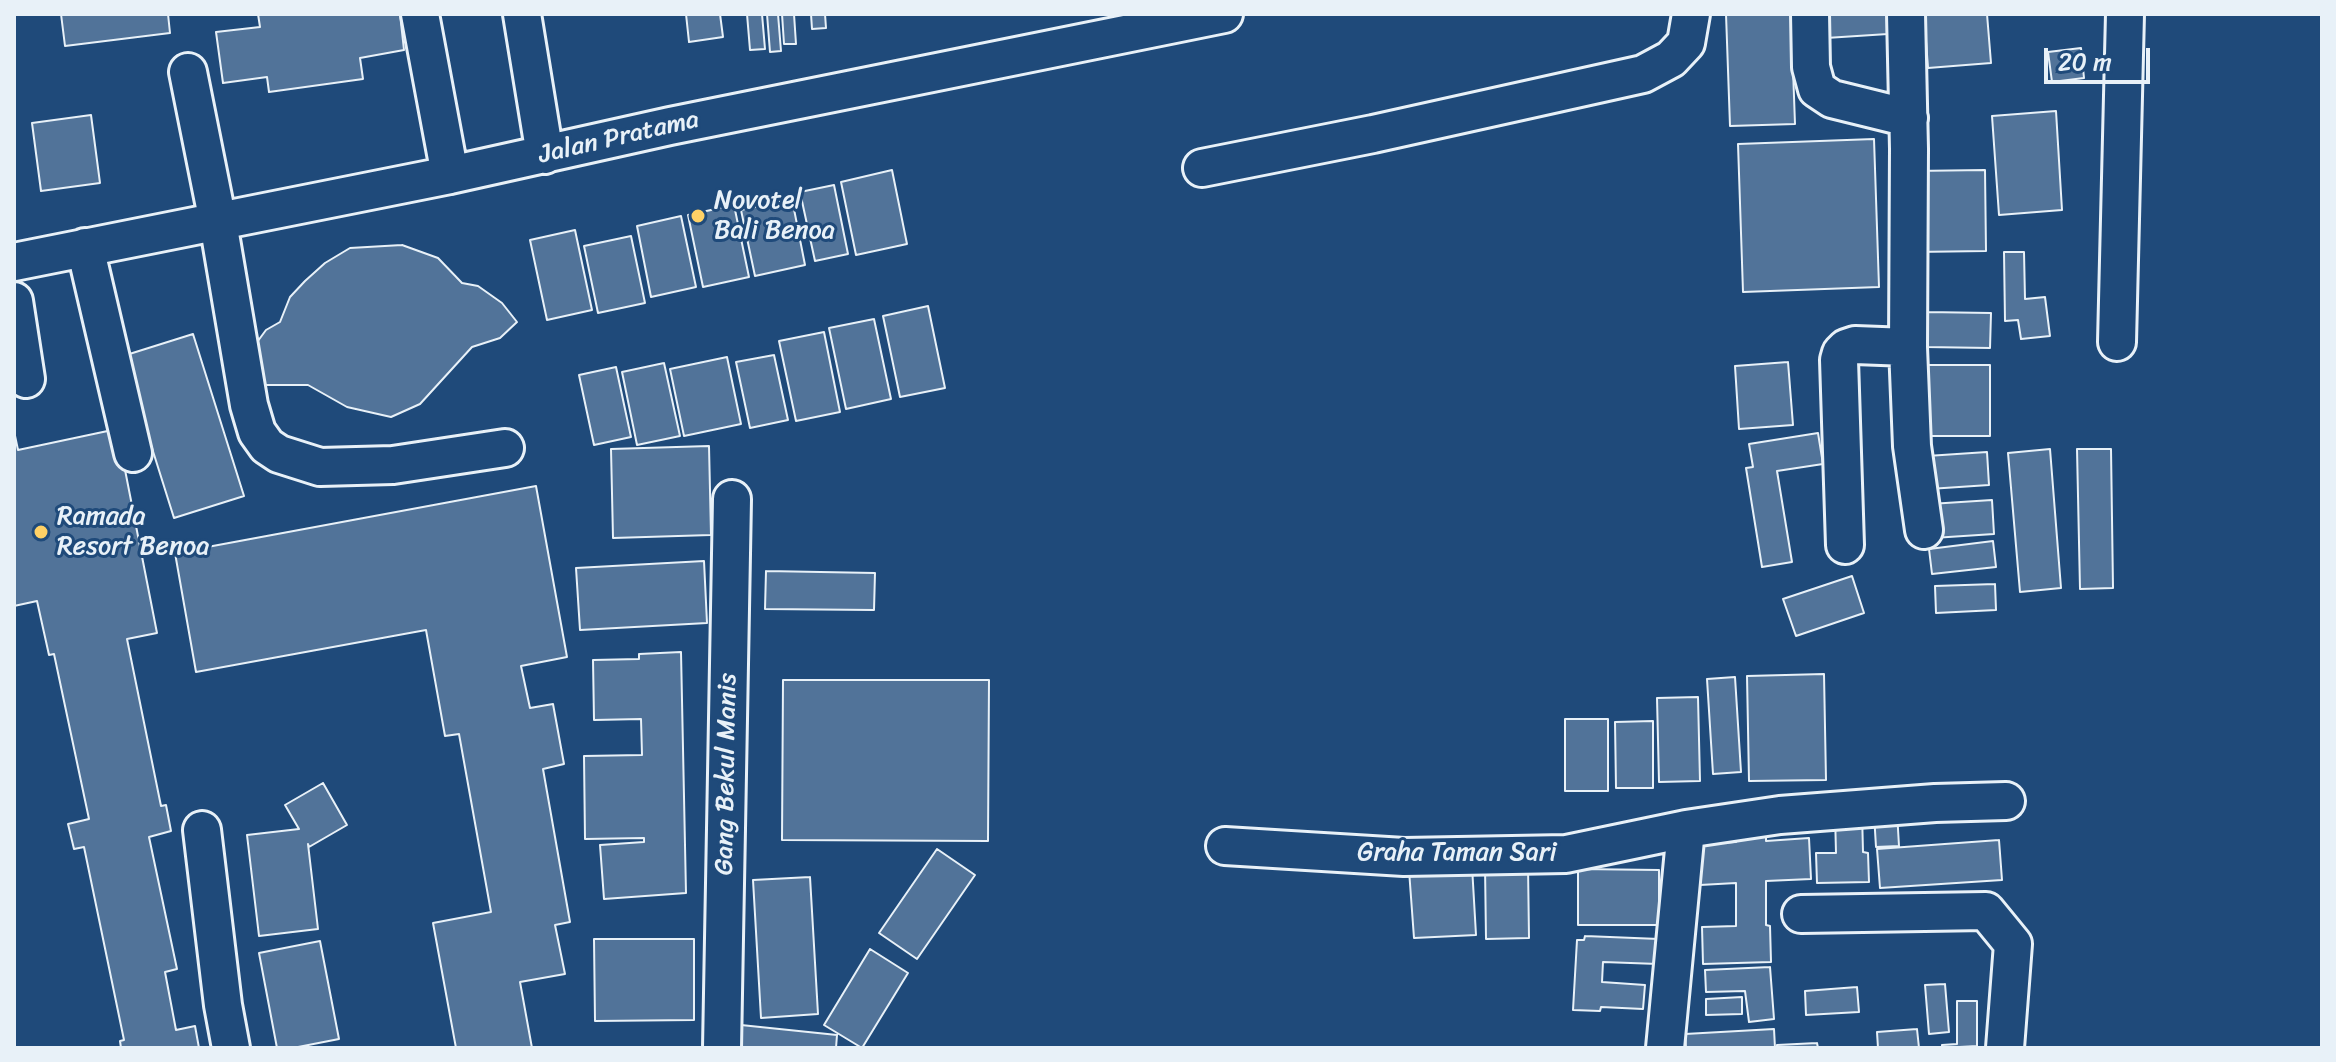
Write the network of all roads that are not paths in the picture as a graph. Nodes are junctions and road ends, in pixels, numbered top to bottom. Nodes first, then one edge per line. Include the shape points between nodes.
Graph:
1 (420, 14) edge
2 (522, 14) edge
3 (1691, 14) edge
4 (1810, 14) edge
5 (1906, 14) edge
6 (2125, 14) edge
7 (1216, 15) edge
8 (188, 72) dead end
9 (1909, 118) junction
10 (545, 155) junction
11 (1202, 168) dead end
12 (450, 175) junction
13 (218, 222) junction
14 (85, 247) junction
15 (14, 262) edge
16 (15, 319) edge
17 (2117, 342) dead end
18 (1908, 347) junction
19 (26, 379) dead end
20 (505, 448) dead end
21 (133, 453) dead end
22 (732, 499) dead end
23 (1924, 530) dead end
24 (1845, 545) dead end
25 (2006, 801) dead end
26 (1686, 829) junction
27 (202, 830) dead end
28 (1225, 846) dead end
29 (1801, 914) dead end
30 (231, 1048) edge
31 (722, 1048) edge
32 (1665, 1048) edge
33 (2005, 1048) edge

1 - 12 street
2 - 10 street
3 - 11 street via 1686,43 1671,59 1643,74
4 - 9 street via 1817,89 1832,99
5 - 9 street
6 - 17 street
7 - 10 street, Jalan Pratama
8 - 13 street
9 - 18 street
10 - 12 street, Jalan Pratama
12 - 13 street, Jalan Pratama
13 - 14 street, Jalan Pratama
13 - 20 street via 249,405 267,446 320,467 393,465
14 - 15 street, Jalan Pratama
14 - 21 street
16 - 19 street
18 - 23 street via 1912,446
18 - 24 street via 1855,345 1841,353
22 - 31 street, Gang Bekul Manis
25 - 26 street, Graha Taman Sari via 1780,815
26 - 28 street, Graha Taman Sari via 1566,854 1404,857
26 - 32 street
27 - 30 street
29 - 33 street via 1986,911 2013,944

